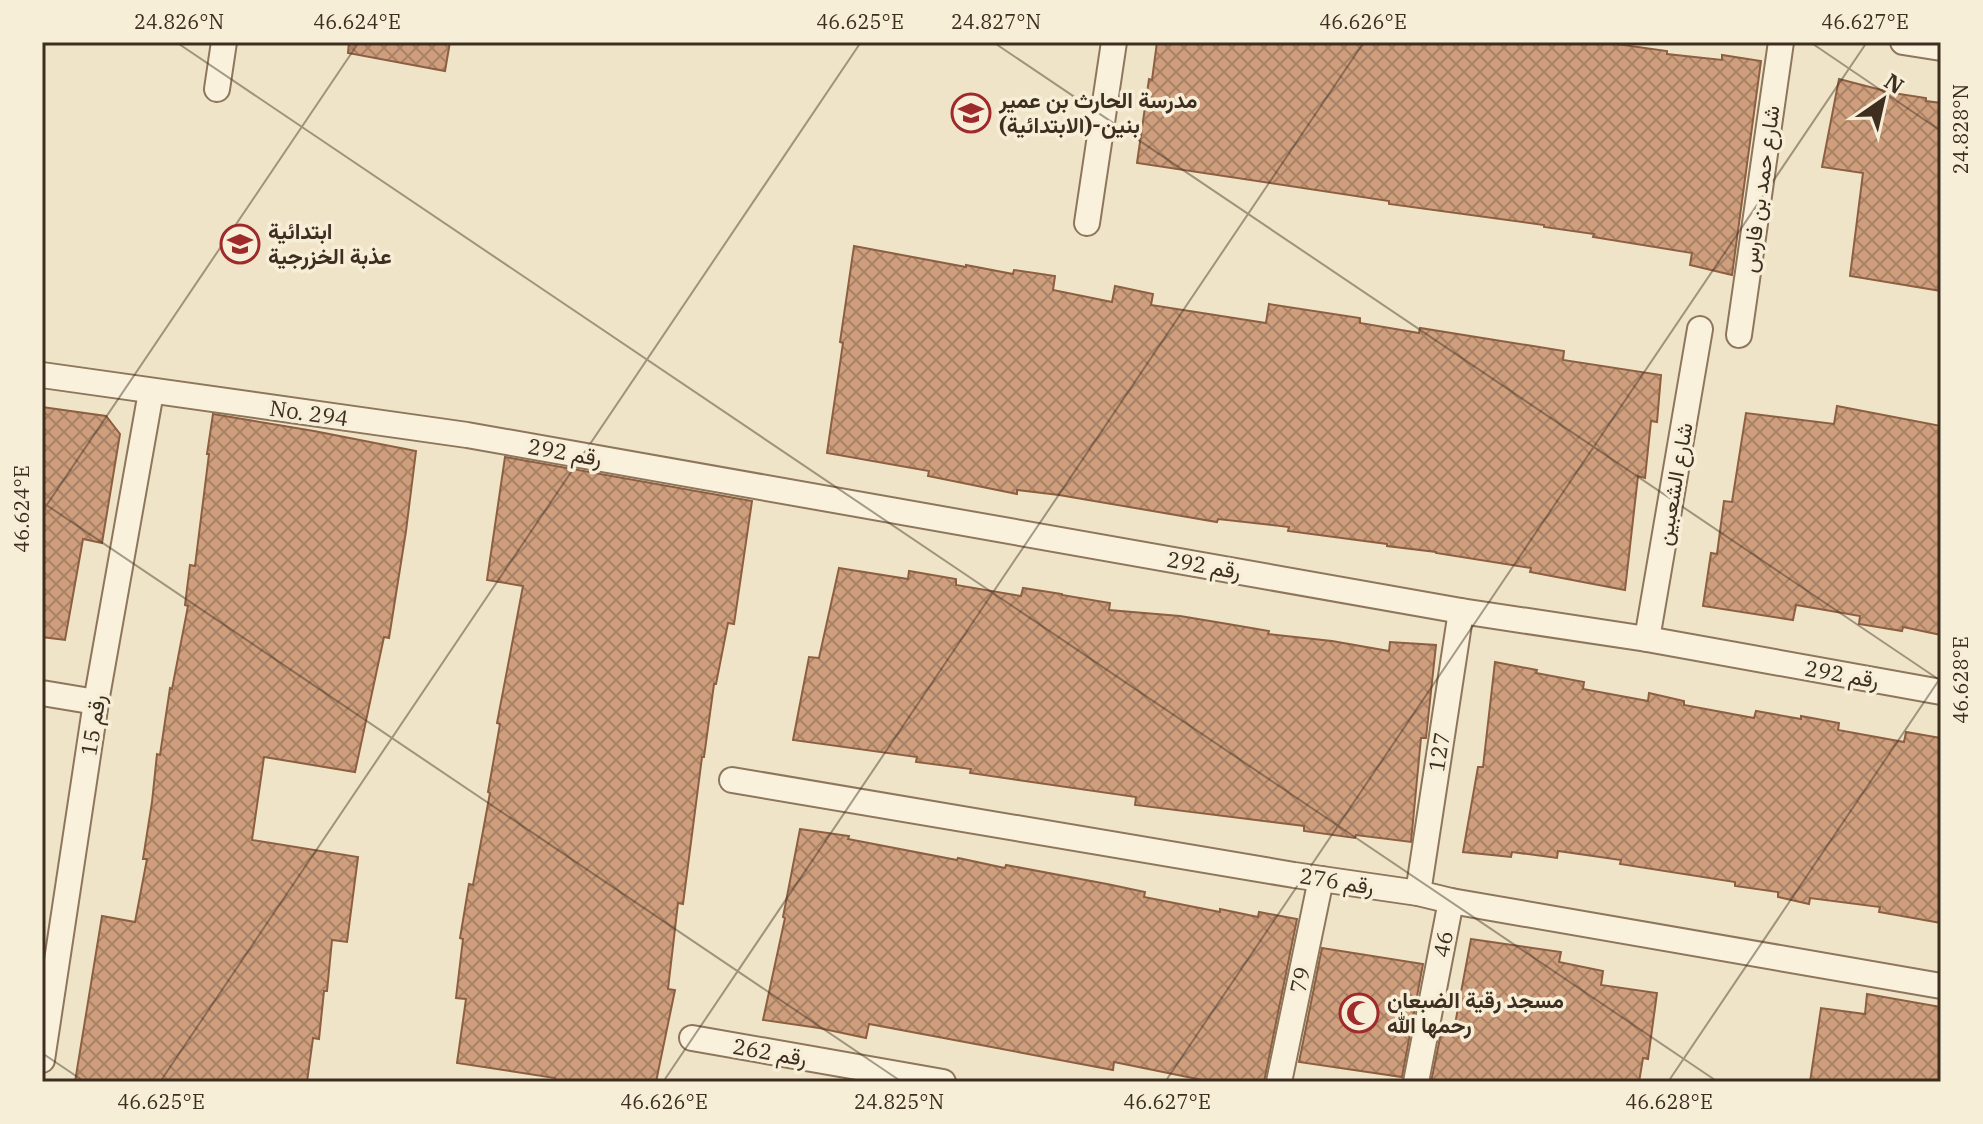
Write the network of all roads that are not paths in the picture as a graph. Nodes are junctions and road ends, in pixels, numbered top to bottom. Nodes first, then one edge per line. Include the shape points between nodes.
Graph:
1 (224, 42) edge
2 (1114, 42) edge
3 (1781, 42) edge
4 (1903, 42) edge
5 (1941, 48) edge
6 (217, 89) dead end
7 (1087, 223) dead end
8 (1700, 329) dead end
9 (1739, 335) dead end
10 (42, 375) edge
11 (151, 392) junction
12 (467, 435) joint
13 (1461, 611) junction
14 (1647, 639) junction
15 (1941, 692) edge
16 (42, 693) edge
17 (96, 702) junction
18 (732, 780) dead end
19 (1321, 879) junction
20 (1418, 893) junction
21 (1451, 901) junction
22 (1941, 986) edge
23 (46, 998) edge
24 (692, 1038) dead end
25 (42, 1060) edge
26 (943, 1082) edge
27 (1279, 1082) edge
28 (1416, 1082) edge

1 - 6 street
2 - 7 street
3 - 9 street, شارع حمد بن فارس
4 - 5 street
8 - 14 street, شارع الشعبين
10 - 11 street, No. 294
11 - 12 street, No. 294
11 - 17 street, رقم 15
12 - 13 street, رقم 292
13 - 14 street, رقم 292
13 - 20 street, 127
14 - 15 street, رقم 292
16 - 17 street
17 - 23 street, رقم 15
18 - 19 street, رقم 276
19 - 20 street, رقم 276
19 - 27 street, 79
20 - 21 street, رقم 276
21 - 22 street, رقم 276
21 - 28 street, 46
23 - 25 street, رقم 15
24 - 26 street, رقم 262

